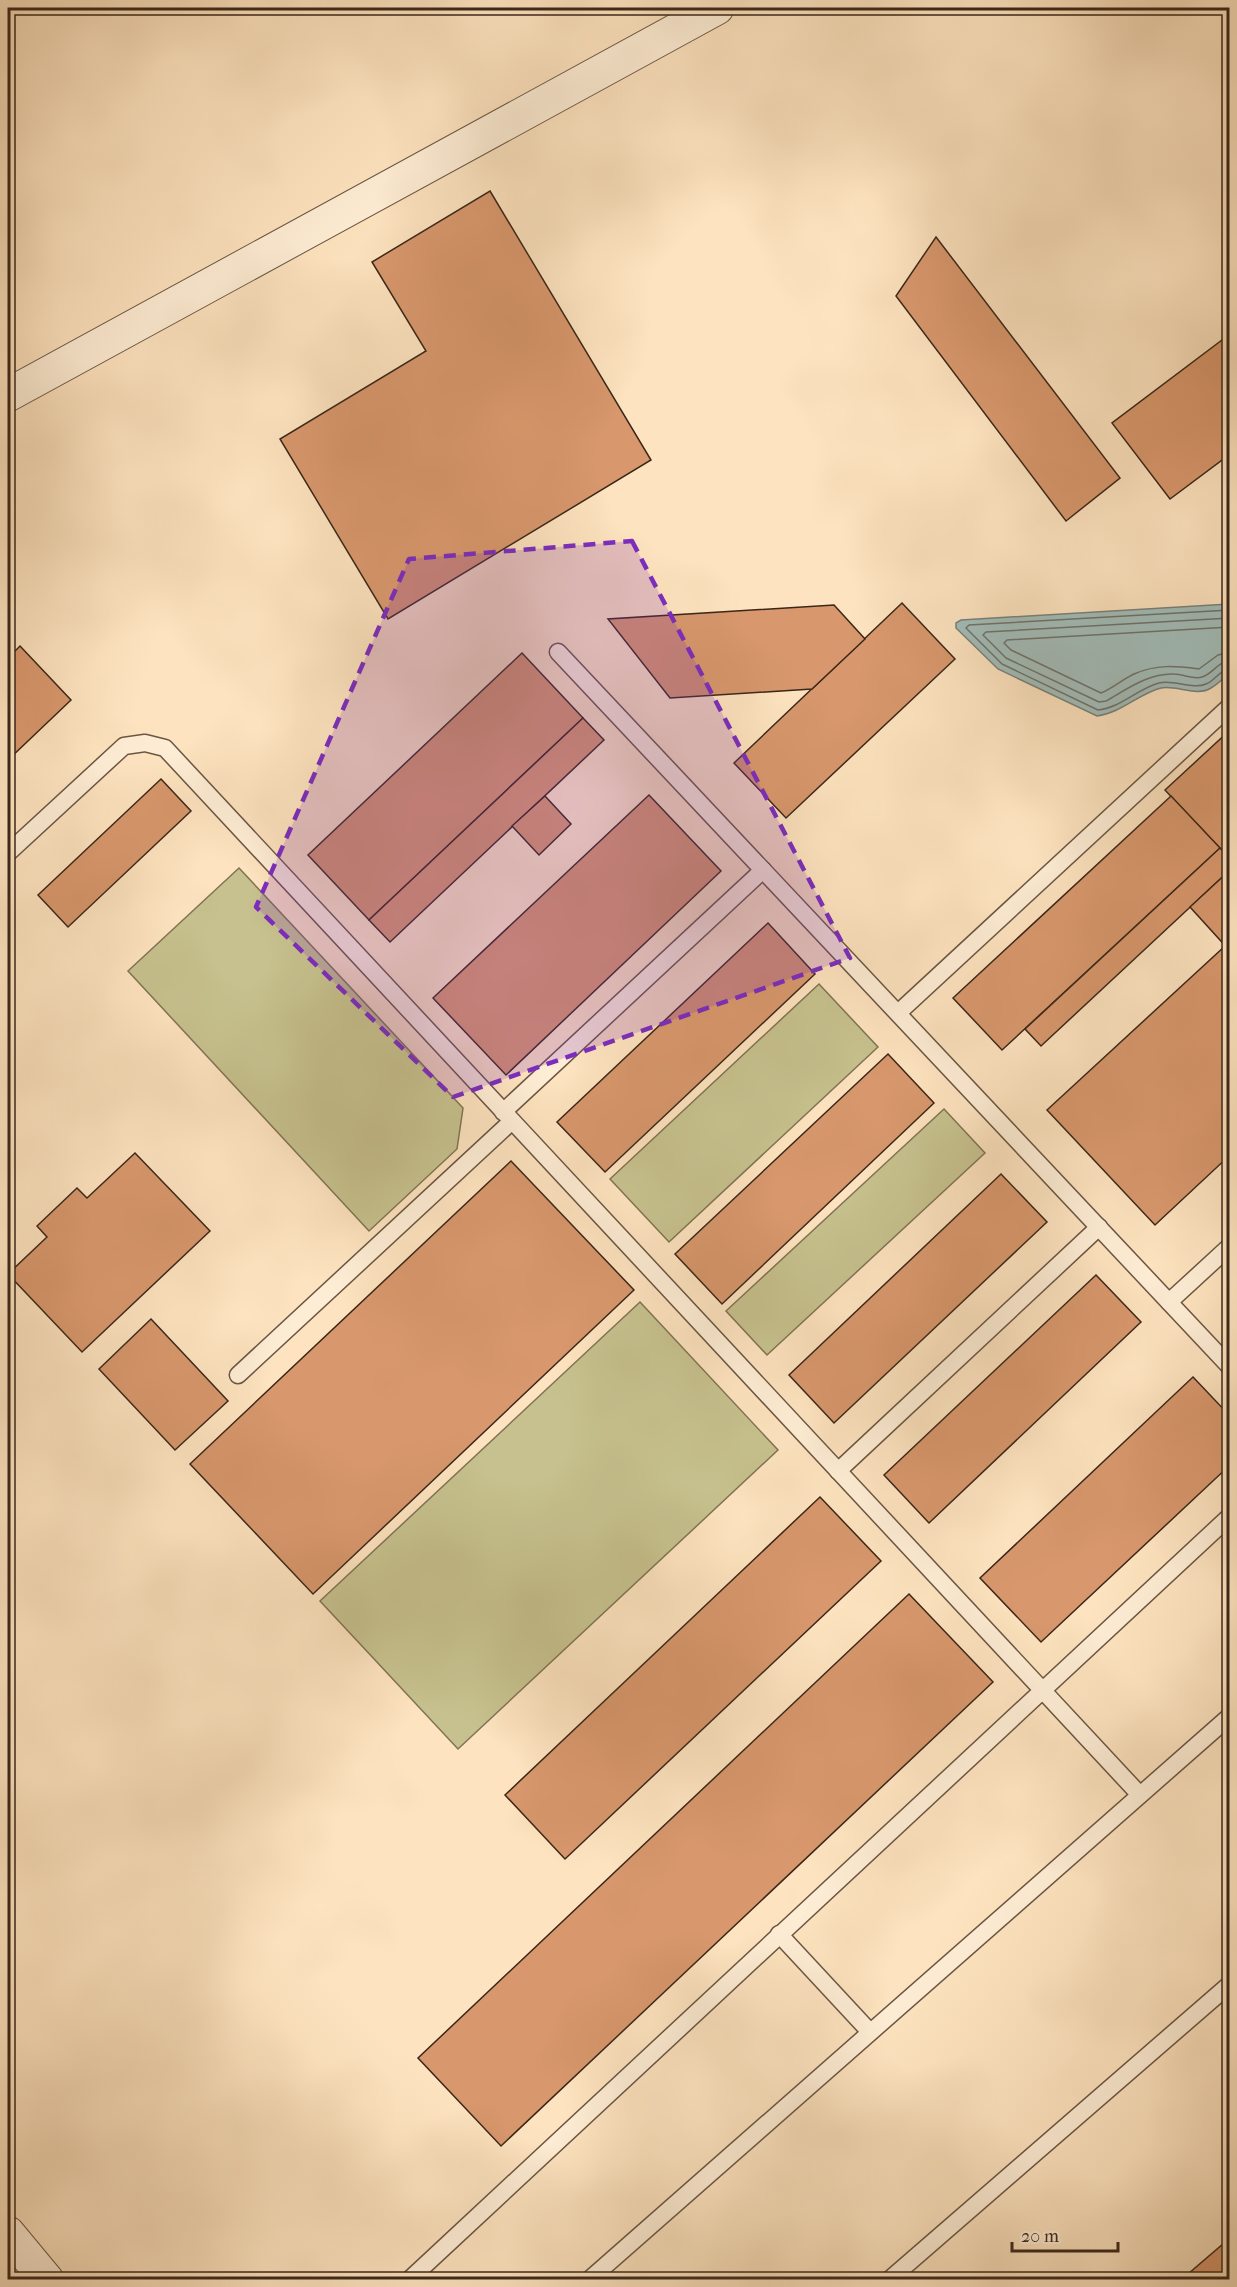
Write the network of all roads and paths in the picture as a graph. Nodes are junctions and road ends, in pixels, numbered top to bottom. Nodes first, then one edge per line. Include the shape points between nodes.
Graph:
1 (717, 8) edge
2 (8, 395) edge
3 (558, 652) dead end
4 (1230, 706) edge
5 (8, 853) edge
6 (763, 870) junction
7 (898, 1014) junction
8 (508, 1116) junction
9 (1099, 1227) junction
10 (1230, 1246) edge
11 (1169, 1302) junction
12 (1230, 1367) edge
13 (238, 1375) dead end
14 (838, 1471) junction
15 (1230, 1516) edge
16 (1042, 1690) junction
17 (1230, 1716) edge
18 (1140, 1795) junction
19 (779, 1934) junction
20 (1230, 1984) edge
21 (870, 2032) junction
22 (8, 2234) edge
23 (47, 2280) edge
24 (409, 2280) edge
25 (590, 2280) edge
26 (889, 2280) edge

1 - 2 street
3 - 6 lane
4 - 7 lane
5 - 8 lane via 124,746 145,743 165,748
6 - 7 lane
6 - 8 lane
7 - 9 lane
8 - 13 lane
8 - 14 lane
9 - 11 lane
9 - 14 lane
10 - 11 lane
11 - 12 lane
14 - 16 lane
15 - 16 lane
16 - 18 lane
16 - 19 lane
17 - 18 lane
18 - 21 lane
19 - 21 lane
19 - 24 lane
20 - 26 lane
21 - 25 lane
22 - 23 street

